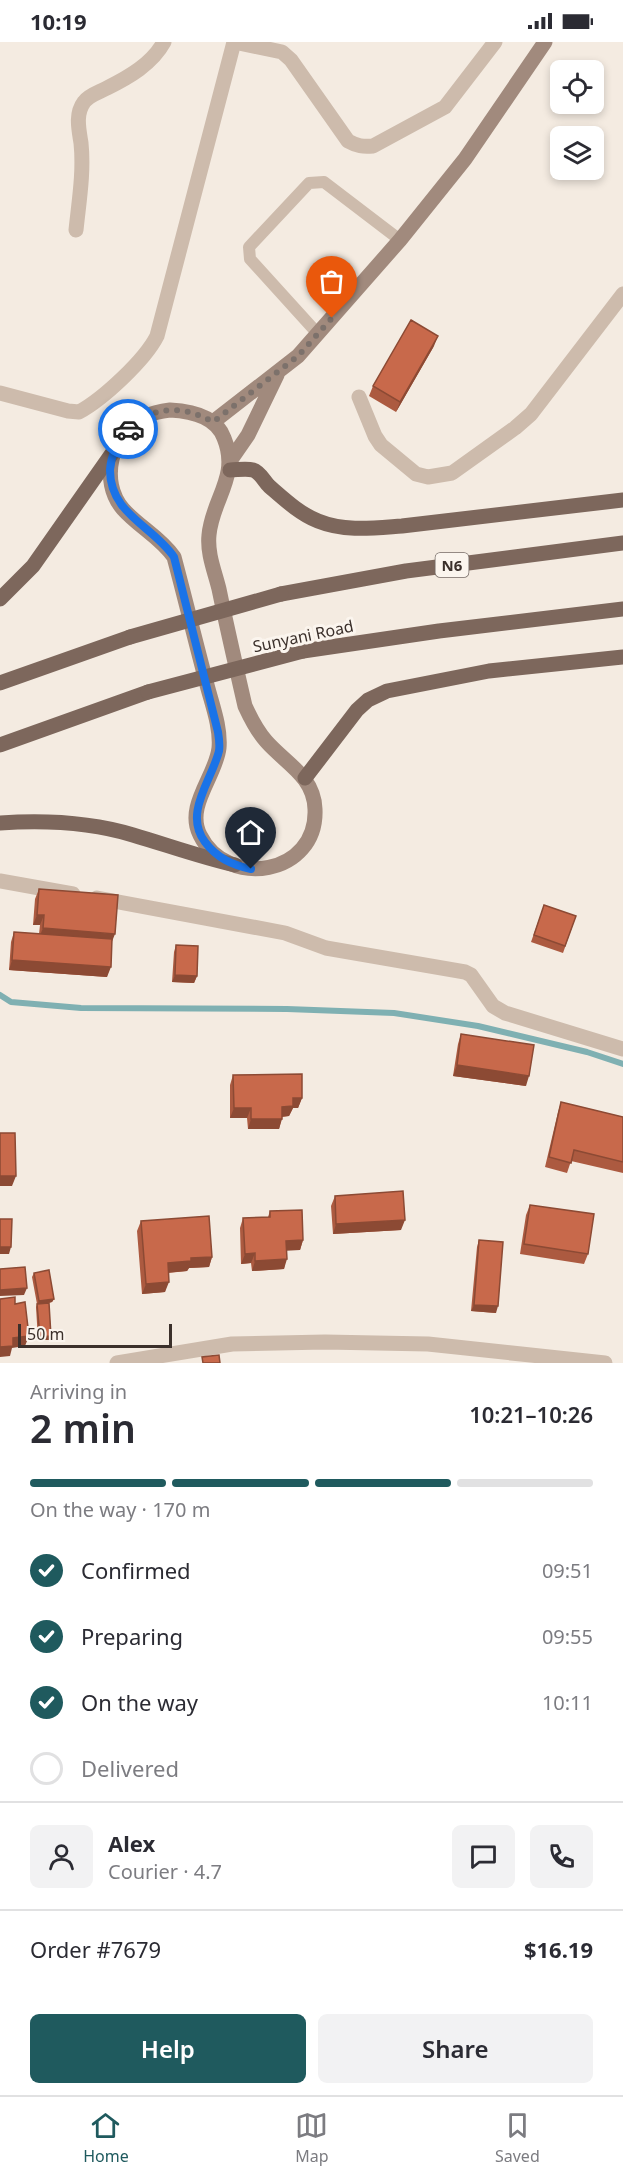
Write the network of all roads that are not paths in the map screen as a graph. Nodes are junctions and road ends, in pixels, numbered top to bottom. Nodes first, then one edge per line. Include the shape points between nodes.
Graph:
1 (164, 42) edge
2 (234, 42) edge
3 (495, 42) edge
4 (545, 42) edge
5 (76, 231) dead end
6 (400, 240) junction
7 (623, 294) edge
8 (318, 334) junction
9 (279, 373) junction
10 (0, 393) edge
11 (359, 397) dead end
12 (213, 422) junction
13 (113, 452) junction
14 (230, 465) junction
15 (623, 500) edge
16 (623, 543) edge
17 (0, 599) edge
18 (623, 609) edge
19 (623, 657) edge
20 (0, 683) edge
21 (0, 745) edge
22 (305, 778) junction
23 (0, 823) edge
24 (235, 865) junction
25 (0, 880) edge
26 (623, 1049) edge
27 (118, 1363) edge
28 (605, 1363) edge

1 - 5 street via 143,67 82,104 78,123 82,173
2 - 3 street via 282,52 348,141 366,147 446,107
2 - 10 street via 151,350 79,412
4 - 6 street via 465,159
6 - 8 street
6 - 8 lane via 324,182 309,183 249,247 250,259
7 - 11 street via 531,414 452,473 429,477 416,474 381,445
8 - 9 street
9 - 12 street
9 - 14 street
12 - 13 street via 185,410 156,412 130,427
12 - 14 street via 224,436
13 - 17 main road via 33,566
13 - 24 street via 110,477 115,496 122,508 165,544 174,557 218,732 219,749 196,817 199,834 214,854
14 - 15 main road via 256,471 291,505 319,521 346,528 402,526
14 - 22 street via 208,549 245,706 266,741
16 - 20 main road, N6, bridge via 406,571 281,594 130,637
18 - 21 main road, Sunyani Road, bridge via 303,651 148,692
19 - 22 main road via 489,671 387,691 357,710
22 - 24 street via 313,792 315,809 308,841 284,863 268,869
23 - 24 main road via 29,821 94,827
25 - 26 street via 285,933 326,948 465,972 493,1006 505,1013
27 - 28 street via 232,1344 325,1342 428,1344

